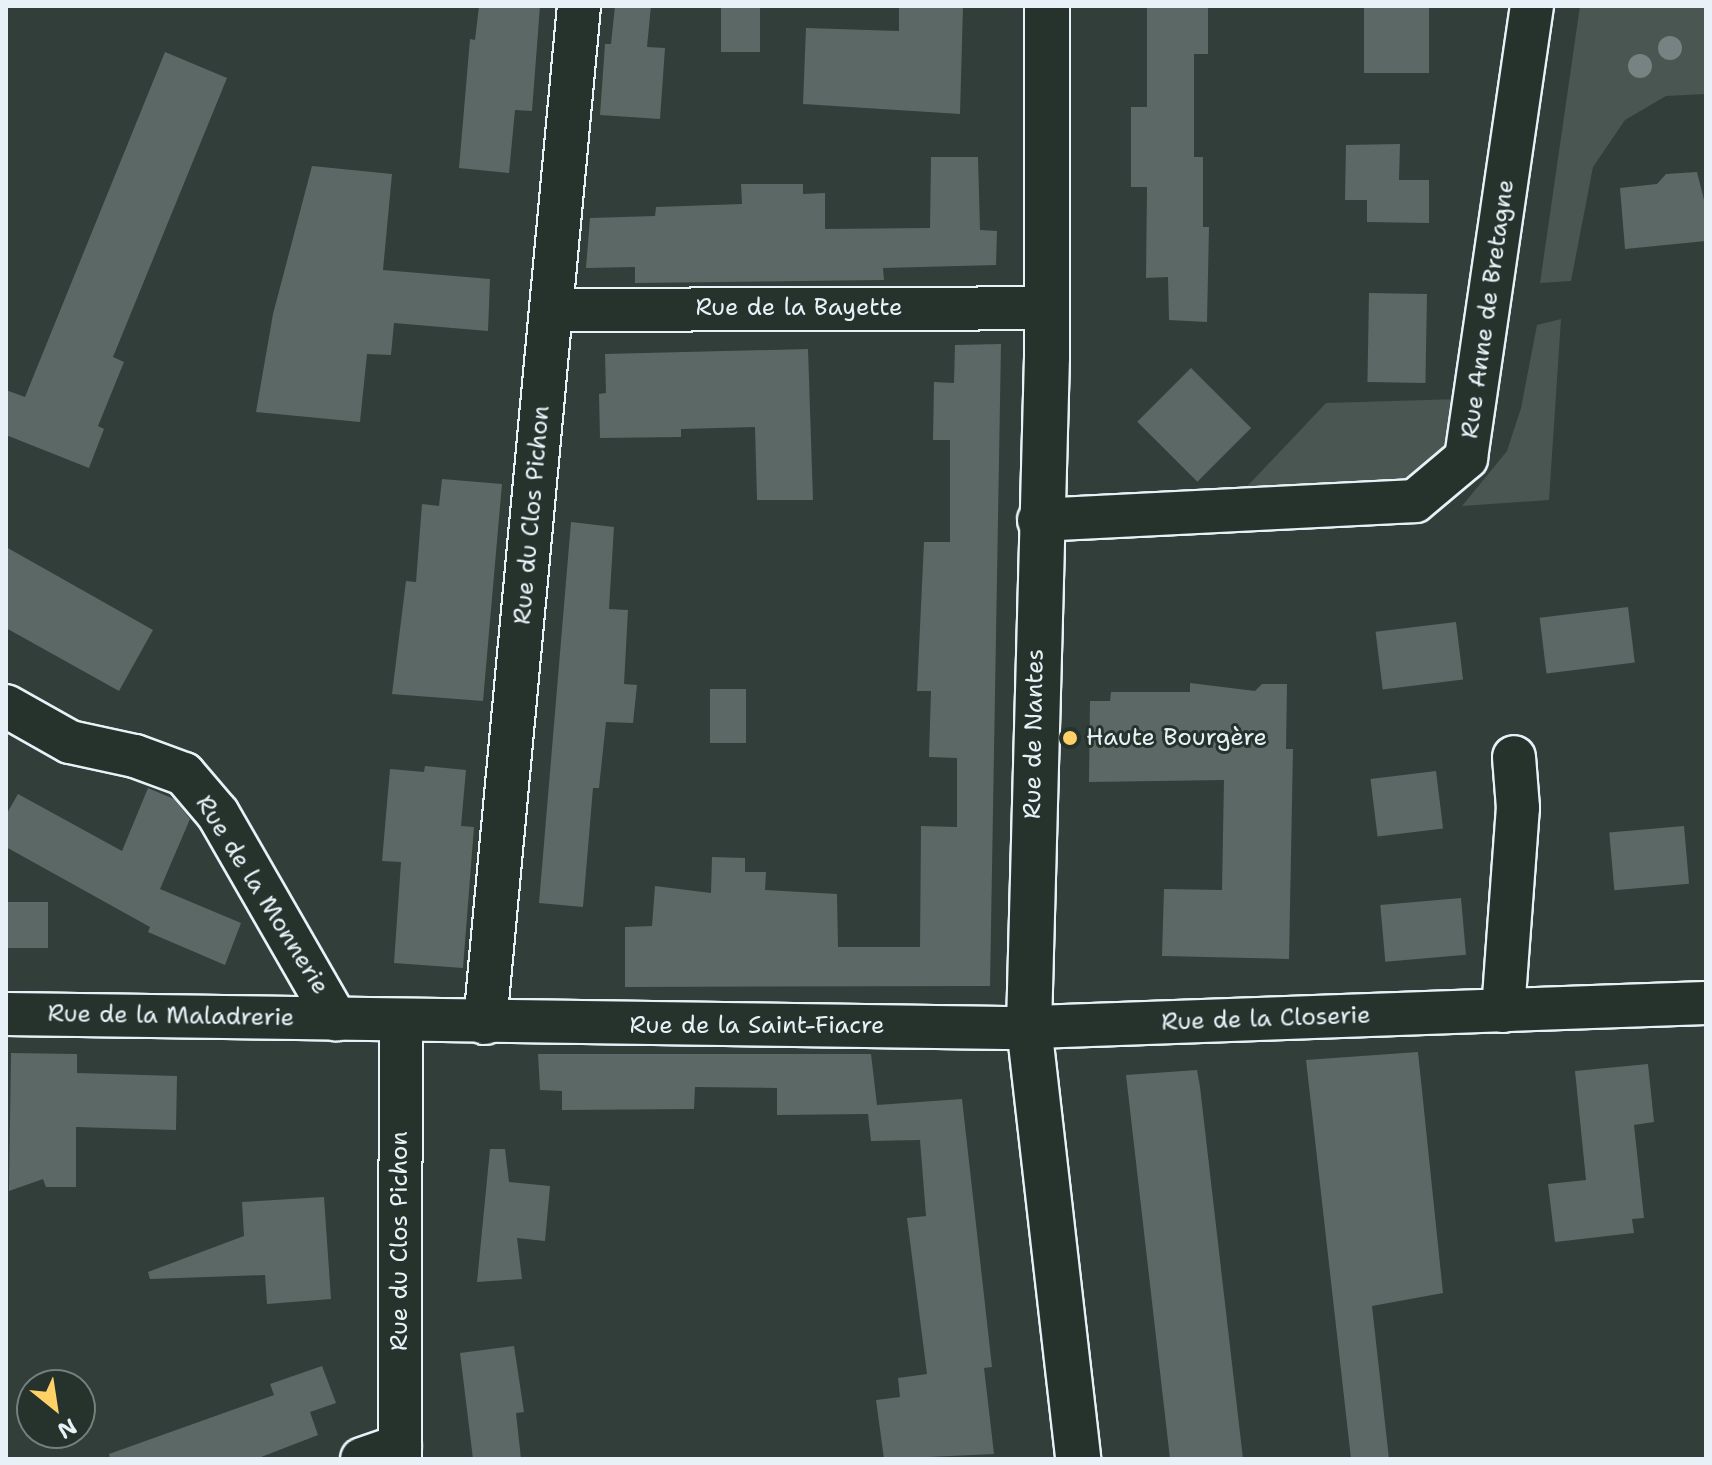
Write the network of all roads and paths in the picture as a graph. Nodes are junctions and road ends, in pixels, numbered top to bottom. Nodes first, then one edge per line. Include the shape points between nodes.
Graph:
1 (579, 6) edge
2 (1047, 6) edge
3 (1532, 6) edge
4 (1047, 308) junction
5 (551, 310) junction
6 (1039, 520) junction
7 (6, 706) edge
8 (1514, 757) dead end
9 (1706, 1003) edge
10 (1503, 1011) junction
11 (6, 1014) edge
12 (336, 1019) junction
13 (401, 1023) junction
14 (485, 1023) junction
15 (1029, 1026) junction
16 (388, 1455) edge
17 (1078, 1459) edge

1 - 5 street, Rue du Clos Pichon
2 - 4 main road, Rue de Nantes
3 - 6 street, Rue Anne de Bretagne via 1466,458 1415,501
4 - 5 street, Rue de la Bayette
4 - 6 main road, Rue de Nantes
5 - 14 street, Rue du Clos Pichon
6 - 15 main road, Rue de Nantes
7 - 12 street, Rue de la Monnerie via 70,742 135,756 184,774 218,814
8 - 10 street via 1518,808
9 - 10 street, Rue de la Closerie
10 - 15 street, Rue de la Closerie
11 - 12 street, Rue de la Maladrerie
12 - 13 street, Rue de la Maladrerie
13 - 14 street, Rue de la Saint-Fiacre
13 - 16 street, Rue du Clos Pichon
14 - 15 street, Rue de la Saint-Fiacre
15 - 17 main road, Rue de Nantes

